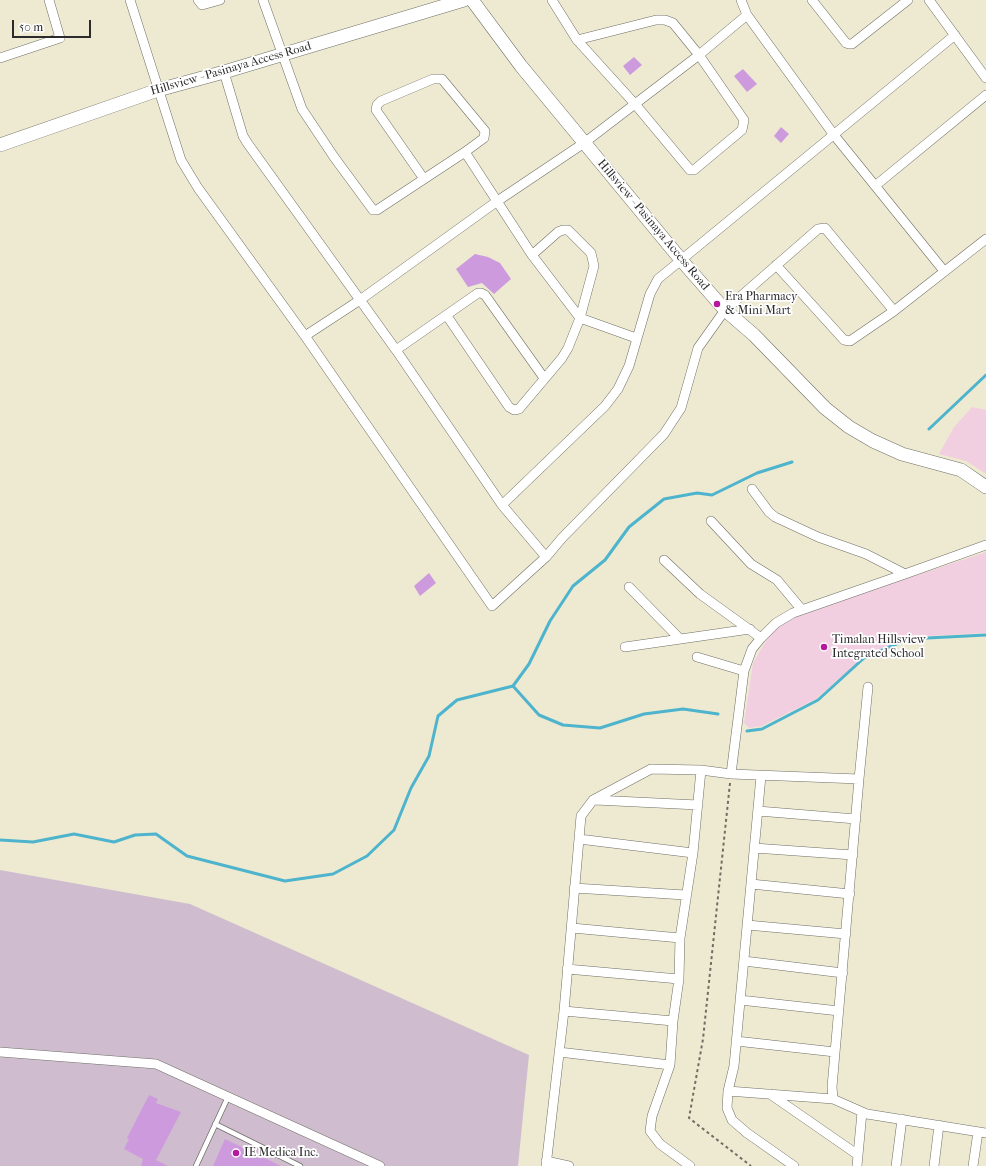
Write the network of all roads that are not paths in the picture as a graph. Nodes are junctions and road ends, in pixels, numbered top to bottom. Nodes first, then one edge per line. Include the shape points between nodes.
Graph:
1 (50, 0) edge
2 (130, 0) edge
3 (198, 0) edge
4 (220, 0) edge
5 (263, 0) edge
6 (464, 0) edge
7 (472, 0) edge
8 (552, 0) edge
9 (740, 0) edge
10 (812, 0) edge
11 (908, 0) edge
12 (929, 0) edge
13 (747, 15) junction
14 (955, 35) junction
15 (577, 40) junction
16 (282, 54) junction
17 (699, 55) junction
18 (0, 58) edge
19 (224, 72) junction
20 (986, 78) edge
21 (158, 90) junction
22 (986, 95) edge
23 (635, 104) junction
24 (834, 135) junction
25 (584, 143) junction
26 (0, 145) edge
27 (465, 152) junction
28 (424, 179) junction
29 (875, 186) junction
30 (496, 202) junction
31 (986, 239) edge
32 (532, 255) junction
33 (682, 261) junction
34 (776, 265) junction
35 (944, 270) junction
36 (360, 300) junction
37 (725, 310) junction
38 (894, 311) junction
39 (447, 316) junction
40 (580, 318) junction
41 (306, 336) junction
42 (636, 338) junction
43 (396, 350) junction
44 (544, 378) junction
45 (986, 486) edge
46 (752, 489) dead end
47 (502, 505) junction
48 (711, 521) dead end
49 (986, 545) edge
50 (546, 557) junction
51 (664, 560) dead end
52 (905, 574) junction
53 (629, 587) dead end
54 (802, 610) junction
55 (750, 629) junction
56 (761, 638) junction
57 (680, 639) junction
58 (625, 647) dead end
59 (696, 657) dead end
60 (744, 671) junction
61 (868, 687) dead end
62 (701, 770) junction
63 (731, 774) junction
64 (761, 776) junction
65 (859, 780) junction
66 (593, 800) junction
67 (698, 805) junction
68 (758, 811) junction
69 (856, 819) junction
70 (579, 839) junction
71 (754, 848) junction
72 (693, 853) junction
73 (853, 855) junction
74 (751, 884) junction
75 (574, 888) junction
76 (850, 894) junction
77 (685, 895) junction
78 (747, 925) junction
79 (572, 928) junction
80 (846, 934) junction
81 (680, 938) junction
82 (744, 961) junction
83 (567, 970) junction
84 (843, 974) junction
85 (679, 979) junction
86 (740, 1000) junction
87 (564, 1011) junction
88 (839, 1011) junction
89 (673, 1021) junction
90 (736, 1041) junction
91 (0, 1052) edge
92 (559, 1052) junction
93 (835, 1052) junction
94 (670, 1065) junction
95 (728, 1091) junction
96 (770, 1094) junction
97 (228, 1097) junction
98 (833, 1099) junction
99 (862, 1112) junction
100 (902, 1120) junction
101 (215, 1124) junction
102 (939, 1125) junction
103 (982, 1133) edge
104 (858, 1155) junction
105 (546, 1163) edge
106 (196, 1166) edge
107 (300, 1166) edge
108 (380, 1166) edge
109 (569, 1166) edge
110 (690, 1166) edge
111 (794, 1166) edge
112 (857, 1166) edge
113 (896, 1166) edge
114 (934, 1166) edge
115 (973, 1166) edge

1 - 18 street via 60,38
2 - 21 street
3 - 4 street via 202,5
5 - 16 street
6 - 16 street, Hillsview - Pasinaya Access Road
7 - 25 street, Hillsview - Pasinaya Access Road via 521,66
8 - 15 street
9 - 13 street
10 - 11 street via 846,43 852,44
12 - 14 street
13 - 17 street
13 - 24 street
14 - 20 street
14 - 24 street
15 - 17 street via 665,20 673,23
15 - 23 street
16 - 19 street, Hillsview - Pasinaya Access Road
16 - 28 street via 302,109 371,208 376,210
17 - 23 street
17 - 23 street via 744,120 744,125 742,130 694,170 686,167
19 - 21 street, Hillsview - Pasinaya Access Road
19 - 36 street via 245,140
21 - 26 street, Hillsview - Pasinaya Access Road
21 - 41 street via 181,160 198,188
22 - 29 street
23 - 25 street
24 - 29 street
24 - 33 street
25 - 30 street
25 - 33 street, Hillsview - Pasinaya Access Road
27 - 28 street
27 - 28 street via 484,138 485,131 442,79 433,79 381,101 376,110
27 - 30 street
29 - 35 street
30 - 32 street
30 - 36 street
31 - 35 street
32 - 40 street
32 - 40 street via 563,230 573,234 591,253 594,266
33 - 37 street, Hillsview - Pasinaya Access Road
33 - 42 street via 658,279 653,286
34 - 37 street
34 - 38 street via 846,341 850,341
34 - 38 street via 818,229 825,228
35 - 38 street
36 - 41 street
36 - 43 street
37 - 45 street, Hillsview - Pasinaya Access Road via 754,335 825,408 849,427 873,442 902,454 961,470
37 - 50 street via 698,348 681,408 664,434
39 - 43 street
39 - 44 street via 478,293 485,295
39 - 44 street via 509,408 519,410
40 - 42 street
40 - 44 street via 562,358
41 - 50 street via 492,606
42 - 47 street via 624,376 605,406
43 - 47 street
46 - 52 street via 775,517 818,537 866,554
47 - 50 street
48 - 54 street via 751,564 777,580
49 - 52 street
51 - 55 street via 700,594
52 - 54 street
53 - 57 street
54 - 56 street via 784,618
55 - 56 street
55 - 57 street
56 - 60 street via 752,649
57 - 58 street
59 - 60 street
60 - 63 street
61 - 65 street
62 - 63 street
62 - 66 street via 651,769
62 - 67 street
63 - 64 street
64 - 65 street
64 - 68 street
65 - 69 street
66 - 67 street
66 - 70 street via 581,816
67 - 72 street
68 - 69 street
68 - 71 street
69 - 73 street
70 - 72 street
70 - 75 street
71 - 73 street
71 - 74 street
72 - 77 street
73 - 76 street
74 - 76 street
74 - 78 street
75 - 77 street
75 - 79 street
76 - 80 street
77 - 81 street
78 - 80 street
78 - 82 street
79 - 81 street
79 - 83 street
80 - 84 street
81 - 85 street
82 - 84 street
82 - 86 street
83 - 85 street
83 - 87 street
84 - 88 street
85 - 89 street
86 - 88 street
86 - 90 street
87 - 89 street
87 - 92 street
88 - 93 street
89 - 94 street
90 - 93 street
90 - 95 street
91 - 97 street via 156,1064
92 - 94 street
92 - 105 street
93 - 98 street
94 - 110 street via 652,1116 650,1131 660,1144
95 - 96 street
95 - 111 street via 727,1108 732,1120
96 - 98 street
96 - 104 street
97 - 101 lane
97 - 108 street
98 - 99 street
99 - 100 street
99 - 104 street
100 - 102 street
100 - 113 street
101 - 106 lane
101 - 107 lane
102 - 103 street
102 - 114 street
103 - 115 street
104 - 112 street
105 - 109 street

